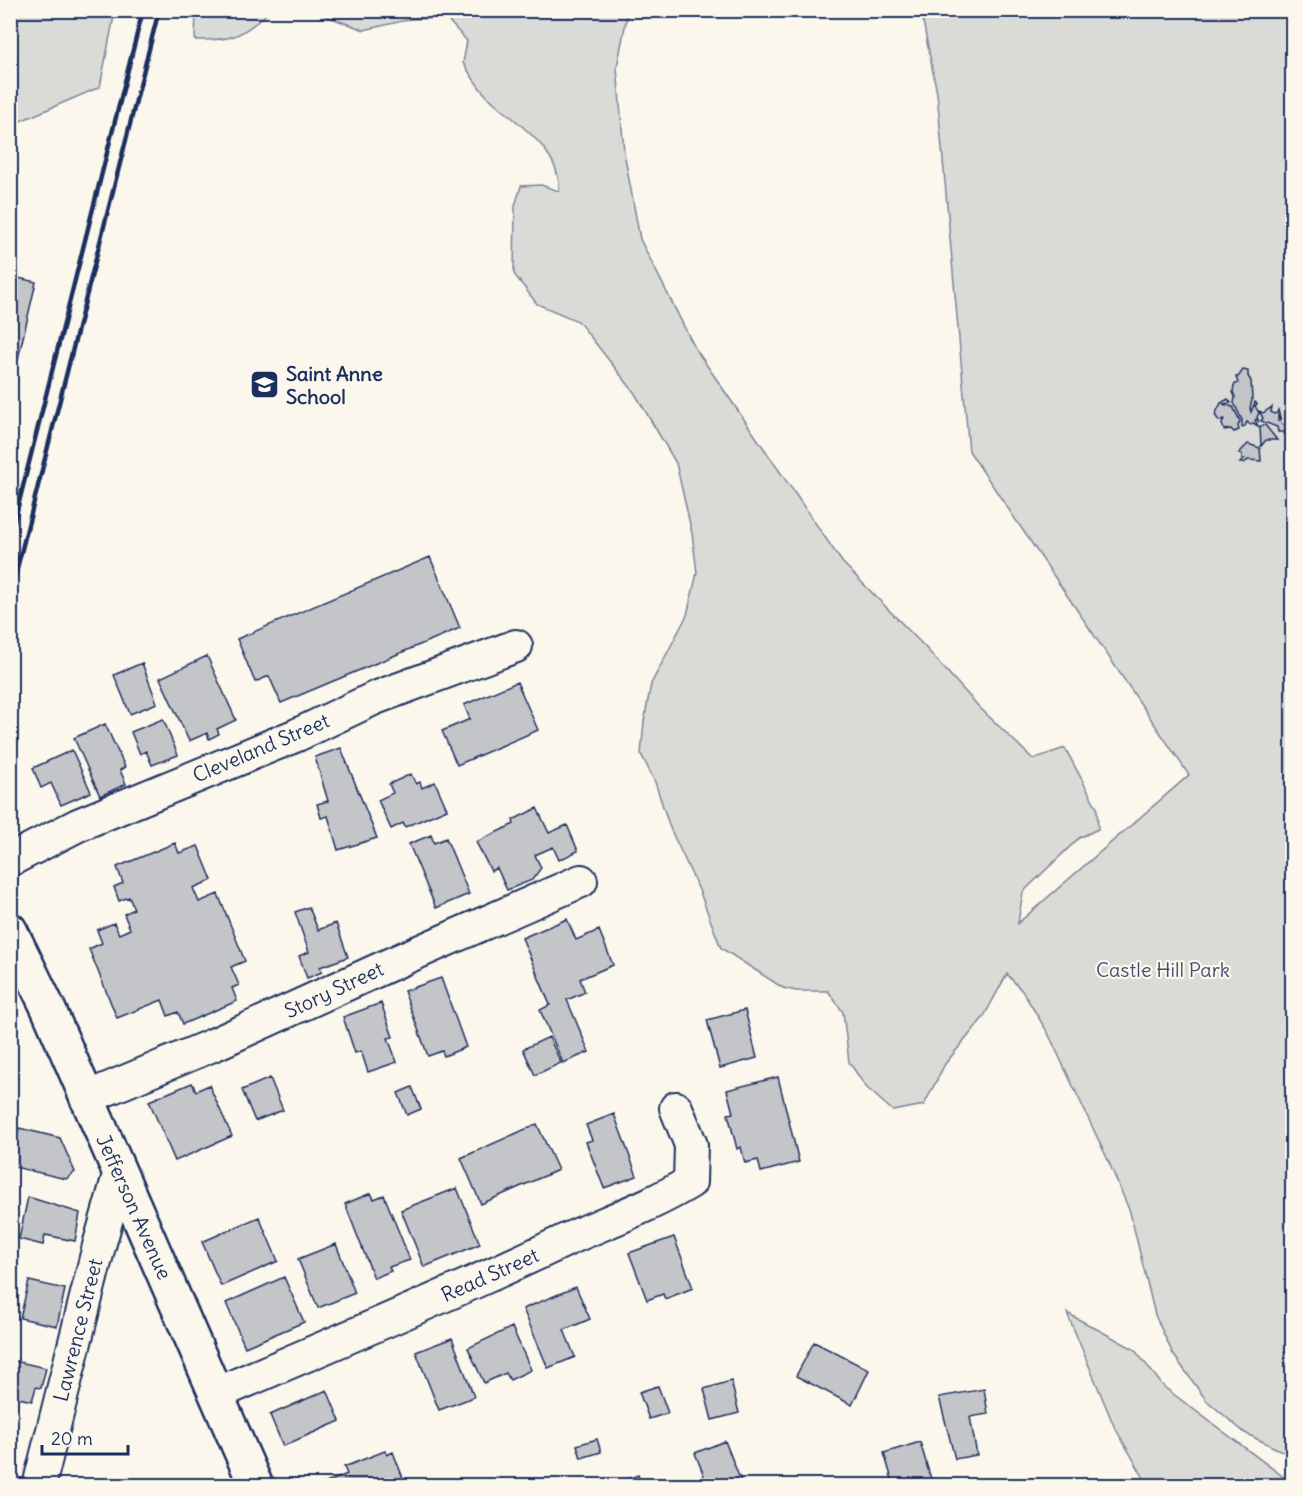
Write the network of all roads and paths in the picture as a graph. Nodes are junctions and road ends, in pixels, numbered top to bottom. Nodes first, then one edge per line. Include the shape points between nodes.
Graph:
1 (516, 646) dead end
2 (10, 860) edge
3 (580, 880) dead end
4 (10, 930) edge
5 (86, 1098) junction
6 (676, 1108) dead end
7 (119, 1175) junction
8 (216, 1394) junction
9 (39, 1485) edge
10 (256, 1485) edge

1 - 2 street, Cleveland Street via 375,698 297,735 78,825
3 - 5 street, Story Street
4 - 5 main road, Jefferson Avenue
5 - 7 main road, Jefferson Avenue
6 - 8 street, Read Street via 692,1145 690,1182 681,1188 513,1266
7 - 8 main road, Jefferson Avenue
7 - 9 street, Lawrence Street
8 - 10 main road, Jefferson Avenue

